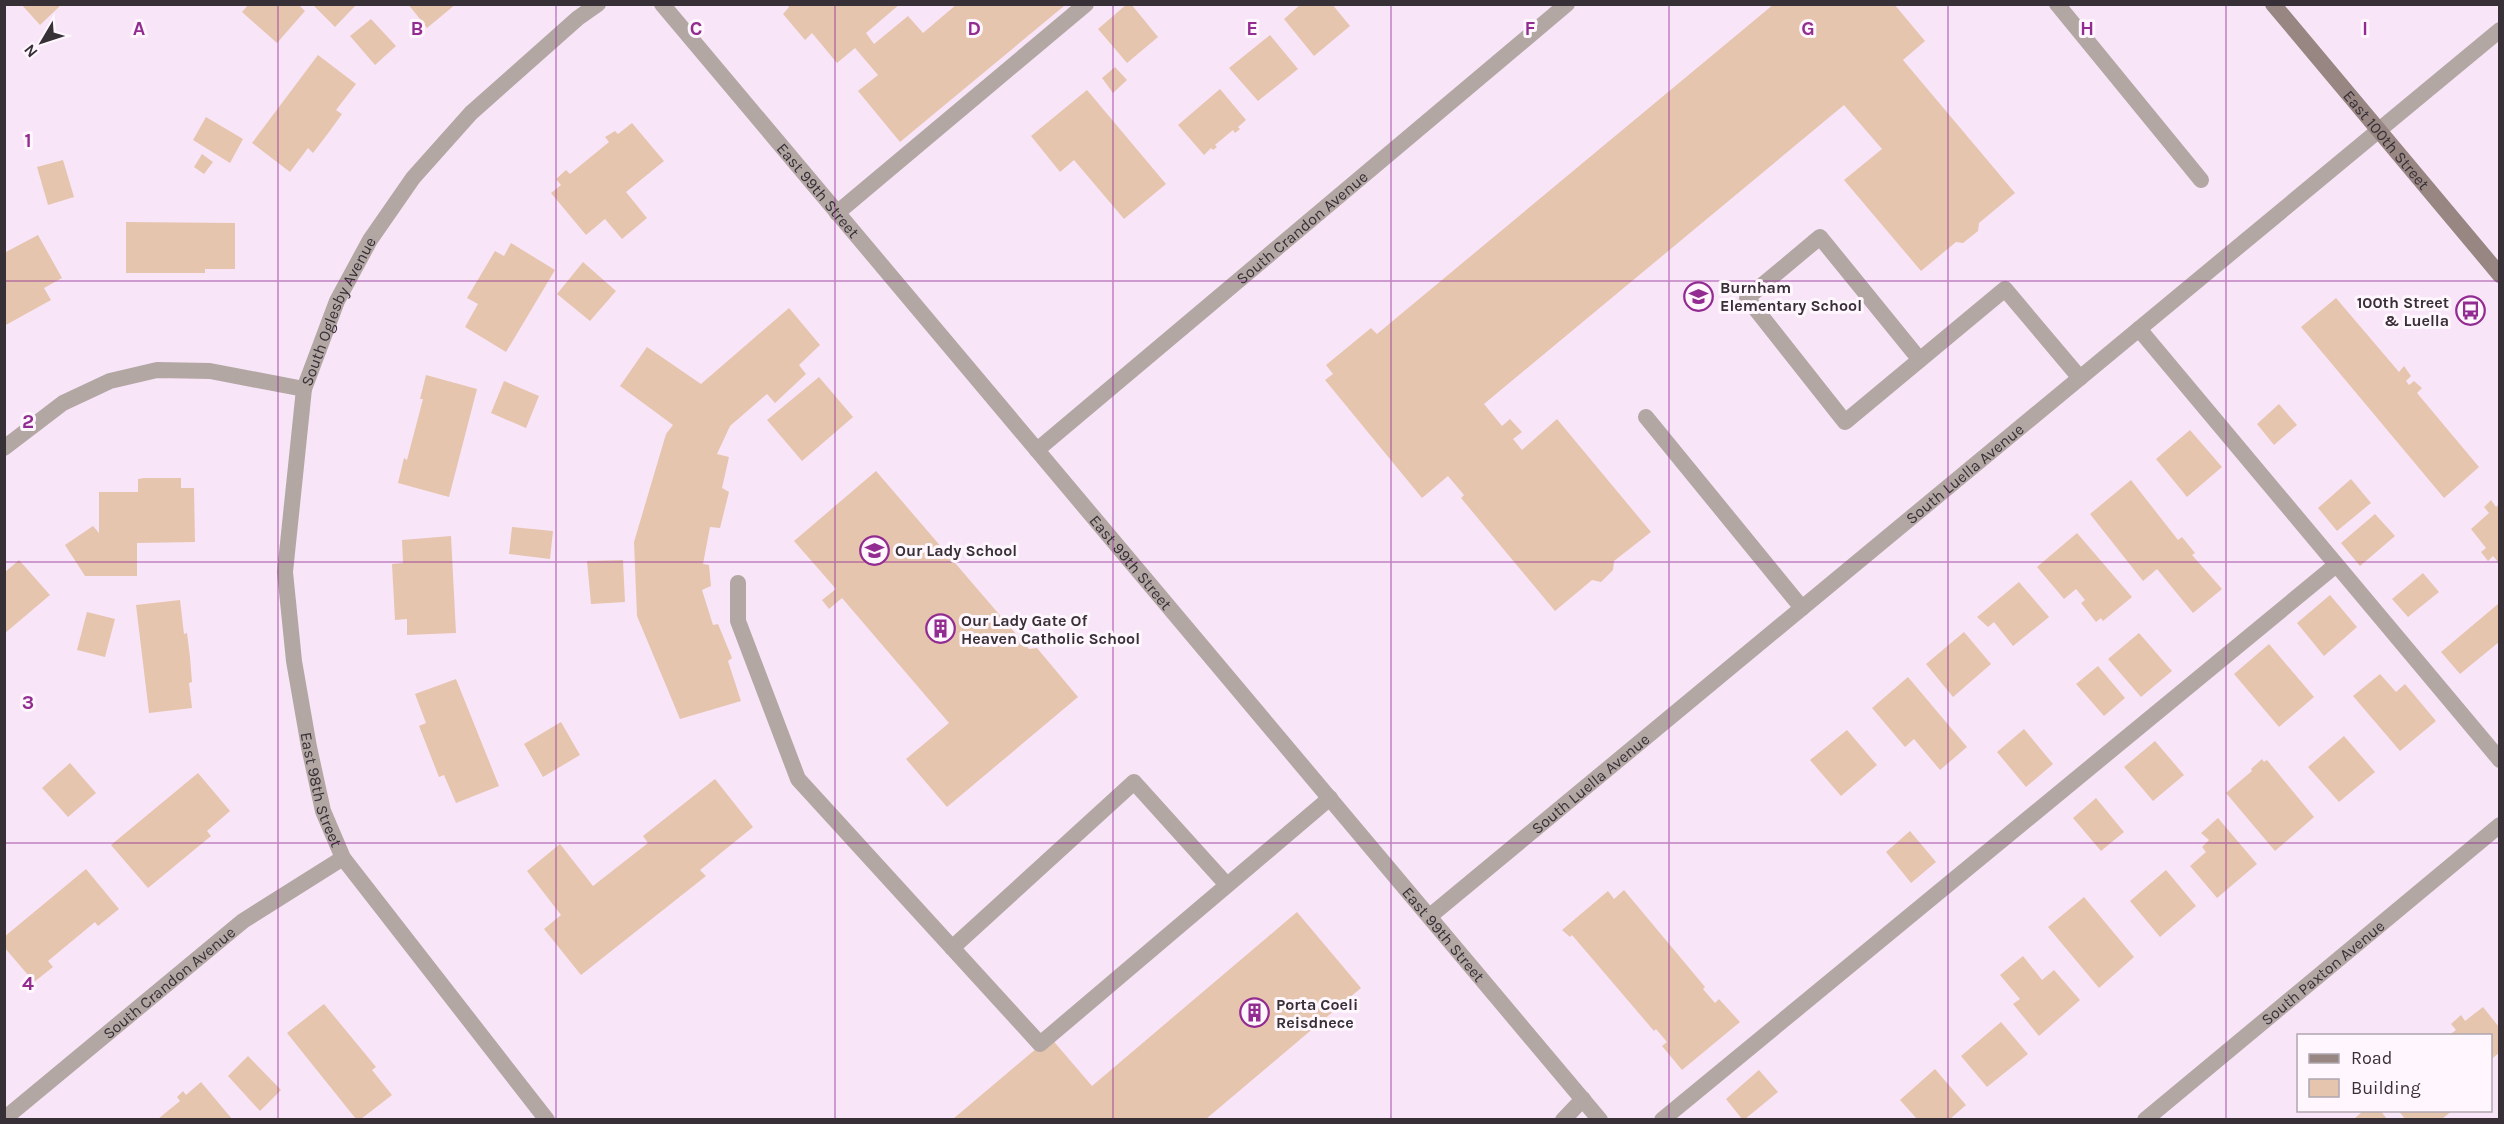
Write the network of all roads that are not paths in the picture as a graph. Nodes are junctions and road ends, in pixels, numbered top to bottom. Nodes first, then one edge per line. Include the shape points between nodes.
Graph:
1 (598, 4) edge
2 (662, 4) edge
3 (1086, 4) edge
4 (1567, 4) edge
5 (2057, 4) edge
6 (2273, 4) edge
7 (2499, 30) edge
8 (2378, 130) junction
9 (2201, 180) dead end
10 (837, 213) junction
11 (2499, 275) edge
12 (2139, 329) junction
13 (1920, 360) junction
14 (2080, 378) junction
15 (304, 389) junction
16 (1646, 417) dead end
17 (4, 448) edge
18 (1037, 450) junction
19 (2336, 565) junction
20 (738, 583) dead end
21 (1802, 608) junction
22 (2499, 760) edge
23 (1330, 798) junction
24 (2499, 825) edge
25 (344, 858) junction
26 (1227, 885) junction
27 (1430, 916) junction
28 (952, 948) junction
29 (1583, 1099) junction
30 (4, 1119) edge
31 (547, 1119) edge
32 (1563, 1119) edge
33 (1600, 1119) edge
34 (1662, 1119) edge
35 (2145, 1119) edge

1 - 15 street, South Oglesby Avenue via 471,113 413,178 370,240 337,301
2 - 10 street, East 99th Street
3 - 10 street
4 - 18 street, South Crandon Avenue
5 - 9 street
6 - 8 main road, East 100th Street
7 - 8 street, South Luella Avenue
8 - 11 main road, East 100th Street
8 - 12 street, South Luella Avenue
10 - 18 street, East 99th Street
12 - 14 street, South Luella Avenue
12 - 19 street
13 - 13 street via 1845,422 1747,298 1820,237
13 - 14 street via 2005,289
14 - 21 street, South Luella Avenue
15 - 17 street, South Oglesby Avenue via 210,371 157,370 110,381 63,403
15 - 25 street, East 98th Street via 285,572 294,661 309,747 323,811
16 - 21 street
18 - 23 street, East 99th Street
19 - 22 street
19 - 34 street
20 - 28 street via 738,621 798,779
21 - 27 street, South Luella Avenue
23 - 26 street
23 - 27 street, East 99th Street
24 - 35 street, South Paxton Avenue
25 - 30 street, South Crandon Avenue via 243,921
25 - 31 street, East 98th Street
26 - 28 street via 1040,1044
26 - 28 street via 1134,782
27 - 29 street, East 99th Street
29 - 32 street
29 - 33 street, East 99th Street

